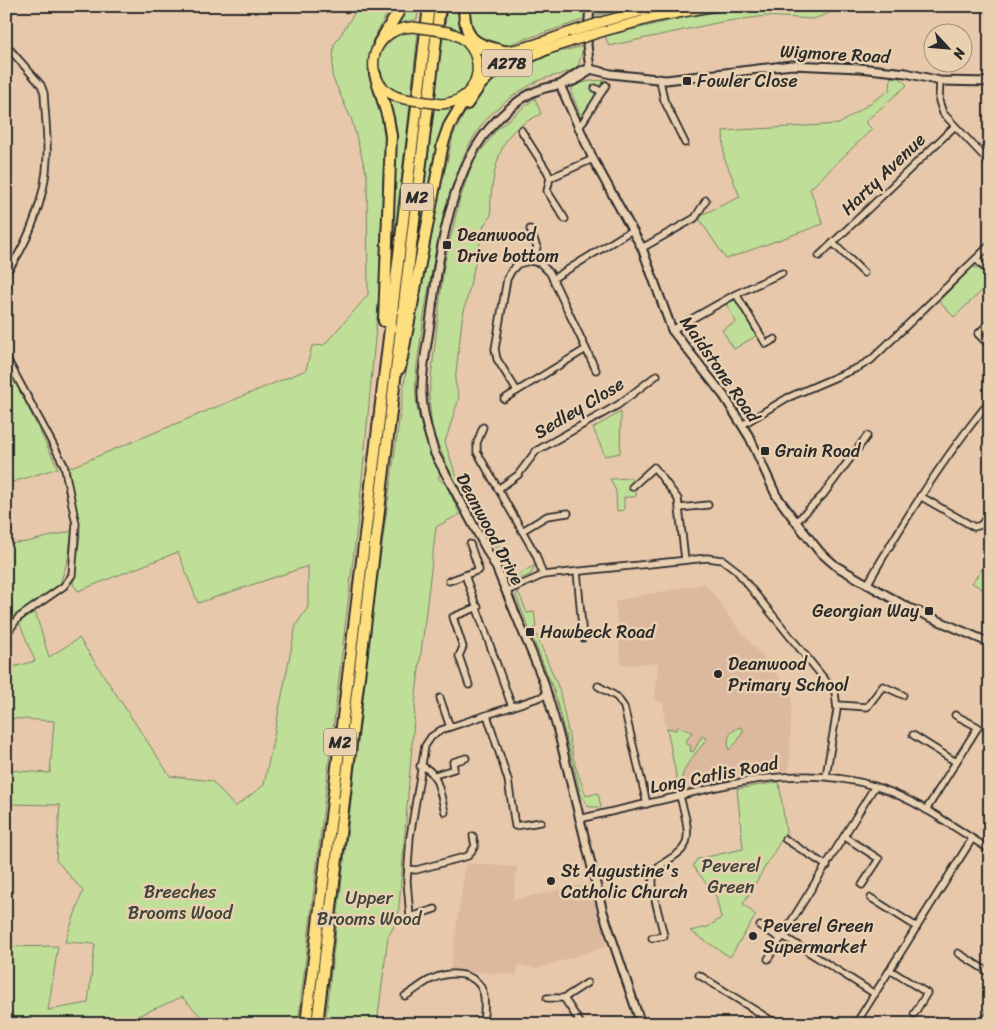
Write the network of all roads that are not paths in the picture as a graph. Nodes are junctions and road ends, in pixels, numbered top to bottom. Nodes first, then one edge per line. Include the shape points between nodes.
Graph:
1 (402, 6) edge
2 (429, 6) edge
3 (440, 6) edge
4 (590, 6) edge
5 (661, 6) edge
6 (715, 6) edge
7 (464, 8) edge
8 (379, 43) junction
9 (469, 43) junction
10 (6, 45) edge
11 (545, 50) junction
12 (504, 51) junction
13 (590, 68) junction
14 (375, 74) junction
15 (660, 80) junction
16 (940, 81) junction
17 (990, 82) edge
18 (474, 84) junction
19 (560, 85) junction
20 (606, 85) dead end
21 (596, 88) dead end
22 (602, 92) junction
23 (468, 94) junction
24 (954, 127) junction
25 (579, 128) junction
26 (521, 130) dead end
27 (685, 143) dead end
28 (594, 159) junction
29 (990, 163) edge
30 (438, 168) junction
31 (550, 178) junction
32 (706, 200) dead end
33 (565, 219) dead end
34 (530, 229) dead end
35 (632, 230) junction
36 (833, 243) junction
37 (990, 245) edge
38 (642, 248) junction
39 (819, 256) dead end
40 (976, 259) junction
41 (534, 261) junction
42 (6, 273) edge
43 (782, 273) dead end
44 (864, 273) dead end
45 (990, 273) edge
46 (554, 278) junction
47 (736, 294) junction
48 (990, 322) edge
49 (672, 330) junction
50 (775, 339) dead end
51 (985, 341) dead end
52 (586, 349) junction
53 (6, 357) edge
54 (386, 361) junction
55 (596, 370) dead end
56 (657, 375) dead end
57 (394, 388) junction
58 (517, 391) junction
59 (504, 399) dead end
60 (990, 401) edge
61 (742, 425) junction
62 (483, 427) dead end
63 (867, 436) dead end
64 (632, 487) dead end
65 (498, 489) junction
66 (920, 496) junction
67 (708, 505) dead end
68 (680, 508) junction
69 (568, 513) dead end
70 (990, 513) edge
71 (796, 522) junction
72 (522, 531) junction
73 (470, 544) dead end
74 (685, 560) junction
75 (577, 571) junction
76 (465, 575) junction
77 (543, 575) junction
78 (449, 581) dead end
79 (867, 585) junction
80 (507, 591) junction
81 (478, 607) junction
82 (6, 635) edge
83 (583, 638) dead end
84 (990, 643) edge
85 (469, 685) dead end
86 (598, 686) dead end
87 (547, 695) junction
88 (903, 696) dead end
89 (440, 698) dead end
90 (838, 705) junction
91 (512, 707) junction
92 (487, 715) junction
93 (955, 715) dead end
94 (450, 727) junction
95 (913, 735) dead end
96 (466, 758) dead end
97 (956, 762) junction
98 (420, 766) junction
99 (435, 775) junction
100 (826, 776) junction
101 (875, 786) junction
102 (680, 796) junction
103 (647, 804) junction
104 (926, 810) junction
105 (445, 812) dead end
106 (579, 819) junction
107 (542, 822) dead end
108 (473, 836) dead end
109 (845, 837) junction
110 (972, 838) junction
111 (785, 839) dead end
112 (990, 850) edge
113 (827, 866) junction
114 (408, 869) junction
115 (862, 885) dead end
116 (871, 898) dead end
117 (435, 909) dead end
118 (760, 926) dead end
119 (917, 927) junction
120 (652, 938) dead end
121 (782, 938) junction
122 (958, 953) dead end
123 (768, 959) dead end
124 (890, 970) junction
125 (990, 973) edge
126 (699, 975) dead end
127 (587, 983) dead end
128 (875, 994) junction
129 (405, 996) dead end
130 (547, 998) dead end
131 (564, 998) junction
132 (914, 1014) dead end
133 (990, 1014) edge
134 (857, 1022) dead end
135 (306, 1024) edge
136 (316, 1024) edge
137 (483, 1024) edge
138 (581, 1024) edge
139 (641, 1024) edge
140 (777, 1024) edge
141 (982, 1024) edge

1 - 8 highway
2 - 54 highway, M2
3 - 57 highway, M2
4 - 13 street via 587,45
5 - 12 main road, A278, bridge
6 - 11 main road, A278, bridge via 656,17
7 - 9 highway via 461,20
7 - 12 highway via 465,27 470,37 483,46
8 - 9 main road, bridge via 394,30 413,27 448,32
8 - 14 main road via 374,56
9 - 12 main road, A278 via 489,52
9 - 18 main road via 478,64
10 - 42 street via 44,92 48,150 28,238
11 - 18 main road, A278 via 490,69
11 - 30 highway, M2 via 485,79 454,127
13 - 15 street, Wigmore Road
13 - 19 street, Deanwood Drive via 570,84
14 - 23 main road, bridge via 386,91 405,99 442,104
14 - 54 highway, M2 via 391,136 383,344
15 - 16 street, Wigmore Road via 768,66 812,65 906,74
15 - 27 street via 664,100
16 - 17 street, Wigmore Road
16 - 24 street via 940,104
18 - 23 main road
19 - 25 street, Maidstone Road
19 - 80 street, Deanwood Drive via 534,92 513,106 490,127 470,159 440,252 424,364 424,408 435,454
20 - 22 street
21 - 22 street
22 - 25 street
23 - 30 highway, M2 via 449,126
24 - 29 street
24 - 36 street, Harty Avenue
25 - 28 street, Maidstone Road
26 - 31 street
28 - 31 street
28 - 35 street, Maidstone Road
30 - 57 highway, M2 via 404,356
31 - 33 street via 547,191
32 - 38 street via 695,218
34 - 41 street via 537,247
35 - 38 street, Maidstone Road
35 - 46 street
36 - 39 street, Harty Avenue
36 - 44 street
37 - 40 street
38 - 49 street, Maidstone Road
40 - 45 street
40 - 61 street via 871,360 787,398
41 - 46 street via 545,266
41 - 58 street via 518,264 509,274 495,346 497,359
43 - 47 street
46 - 52 street
47 - 49 street
47 - 50 street via 766,344
48 - 51 street via 978,334
49 - 61 street, Maidstone Road via 714,382
52 - 55 street
52 - 58 street
53 - 82 street via 64,465 76,524 72,575 64,586 18,618
54 - 135 highway, M2
56 - 65 street, Sedley Close via 618,405 540,448 518,475
57 - 136 highway, M2
58 - 59 street
60 - 66 street
61 - 71 street, Maidstone Road via 776,495
62 - 65 street via 476,450
63 - 71 street via 823,495
64 - 68 street via 654,467 676,495
65 - 72 street
66 - 70 street via 974,527
66 - 79 street
67 - 68 street
68 - 74 street
69 - 72 street via 547,516
71 - 79 street, Maidstone Road via 822,555
72 - 77 street
73 - 76 street via 479,570
74 - 75 street
74 - 90 street via 714,558 732,566 827,680 837,695
75 - 77 street
75 - 83 street
76 - 78 street
76 - 81 street
77 - 80 street
79 - 84 street, Maidstone Road via 907,607
80 - 87 street, Deanwood Drive
81 - 85 street via 453,616 463,647 459,656
81 - 91 street
86 - 103 street via 617,697 624,707
87 - 91 street
87 - 106 street, Deanwood Drive
88 - 90 street via 883,686 866,707
89 - 94 street
90 - 100 street
91 - 92 street
92 - 94 street
92 - 107 street via 508,780 515,826
93 - 97 street via 978,727
94 - 98 street via 430,737
95 - 97 street
96 - 99 street via 452,762 454,769
97 - 104 street
98 - 99 street
98 - 114 street
99 - 105 street
100 - 101 street, Long Catlis Road
100 - 102 street, Long Catlis Road via 774,776
101 - 104 street, Long Catlis Road
101 - 109 street
102 - 103 street, Long Catlis Road
102 - 120 street via 688,837 681,852 663,863 654,874 653,886 664,936
103 - 106 street, Long Catlis Road
104 - 110 street, Long Catlis Road
106 - 139 street, Deanwood Drive via 613,947
108 - 114 street via 475,846 468,856 416,870
109 - 113 street
109 - 115 street via 879,859
110 - 112 street, Long Catlis Road
110 - 119 street
111 - 113 street
113 - 121 street
114 - 117 street via 410,916
116 - 119 street
118 - 121 street
119 - 124 street
121 - 123 street
121 - 128 street
122 - 125 street
124 - 128 street
124 - 132 street via 927,994
126 - 140 street
127 - 131 street
128 - 134 street
129 - 137 street via 436,977 466,976 483,992
130 - 131 street
131 - 138 street
133 - 141 street

